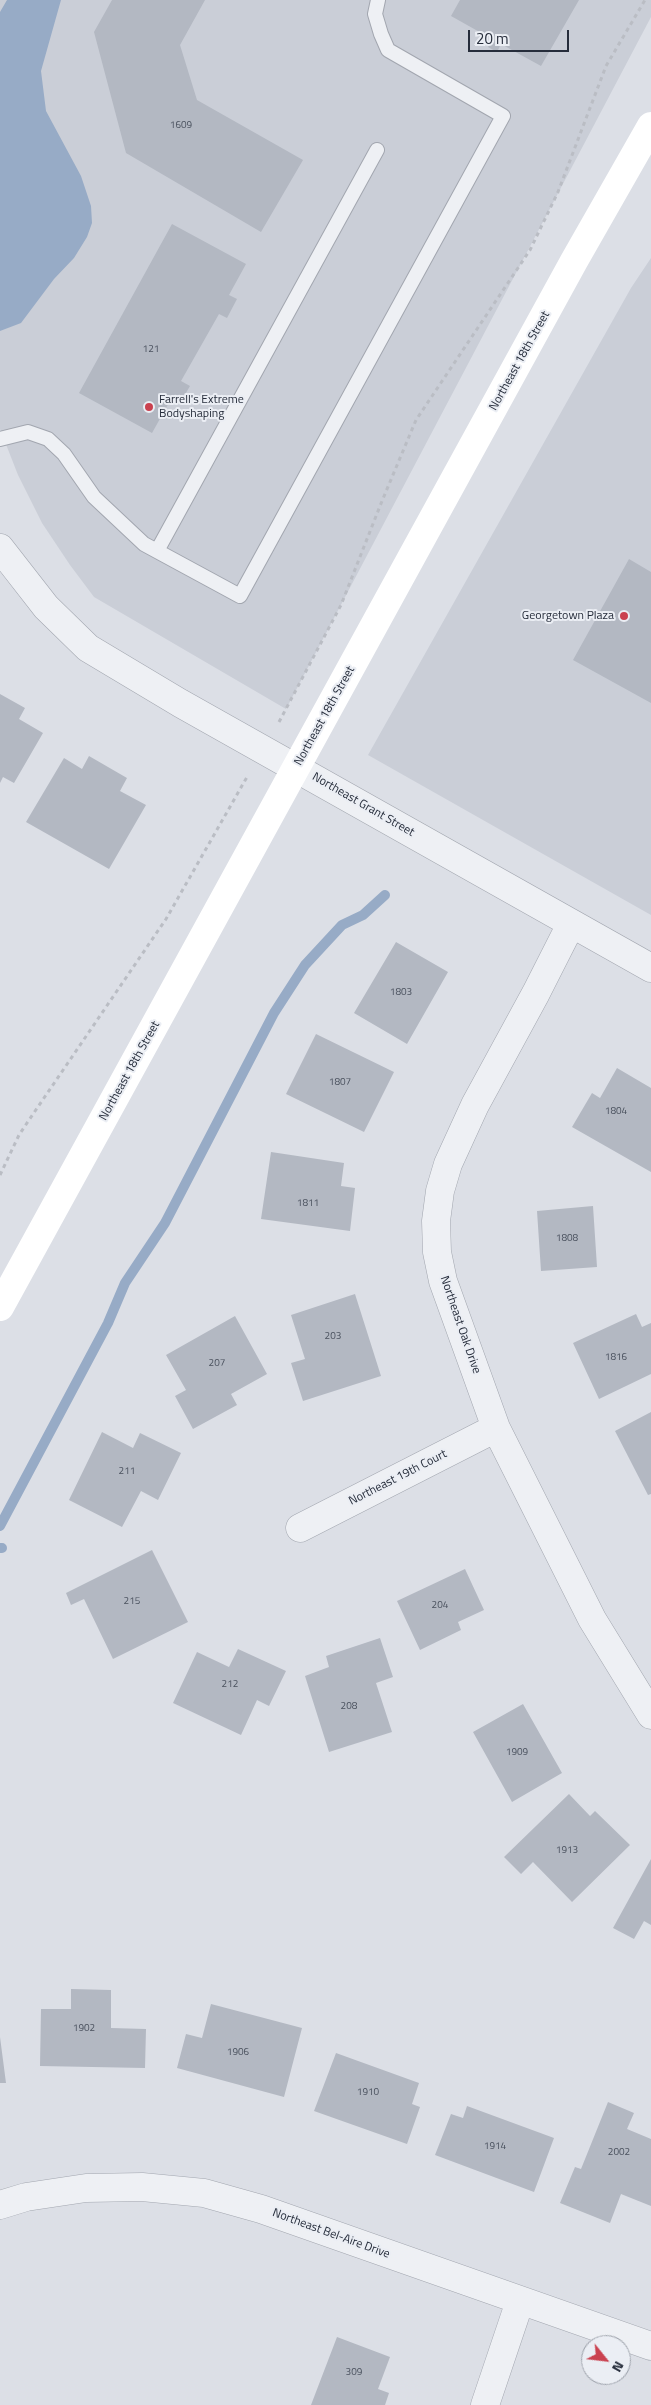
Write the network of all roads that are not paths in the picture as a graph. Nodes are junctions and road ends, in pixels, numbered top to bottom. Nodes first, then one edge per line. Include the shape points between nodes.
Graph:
1 (378, 0) edge
2 (651, 126) edge
3 (377, 150) dead end
4 (0, 438) edge
5 (0, 548) edge
6 (157, 551) junction
7 (297, 767) junction
8 (571, 924) junction
9 (651, 968) edge
10 (0, 1307) edge
11 (496, 1428) junction
12 (300, 1528) dead end
13 (651, 1715) edge
14 (0, 2205) edge
15 (520, 2301) junction
16 (651, 2346) edge
17 (485, 2405) edge

1 - 6 lane via 375,14 388,50 503,116 240,596
2 - 7 main road, Northeast 18th Street
3 - 6 lane
4 - 6 lane via 28,432 48,439 64,454 112,515 144,544
5 - 7 street, Northeast Grant Street via 46,607 88,648
7 - 8 street, Northeast Grant Street
7 - 10 main road, Northeast 18th Street
8 - 9 street, Northeast Grant Street
8 - 11 street, Northeast Oak Drive via 460,1135 440,1192 436,1221 443,1281
11 - 12 street, Northeast 19th Court
11 - 13 street, Northeast Oak Drive via 592,1619
14 - 15 street, Northeast Bel-Aire Drive via 26,2197 86,2188 142,2186 204,2194 261,2209
15 - 16 street, Northeast Bel-Aire Drive
15 - 17 street

